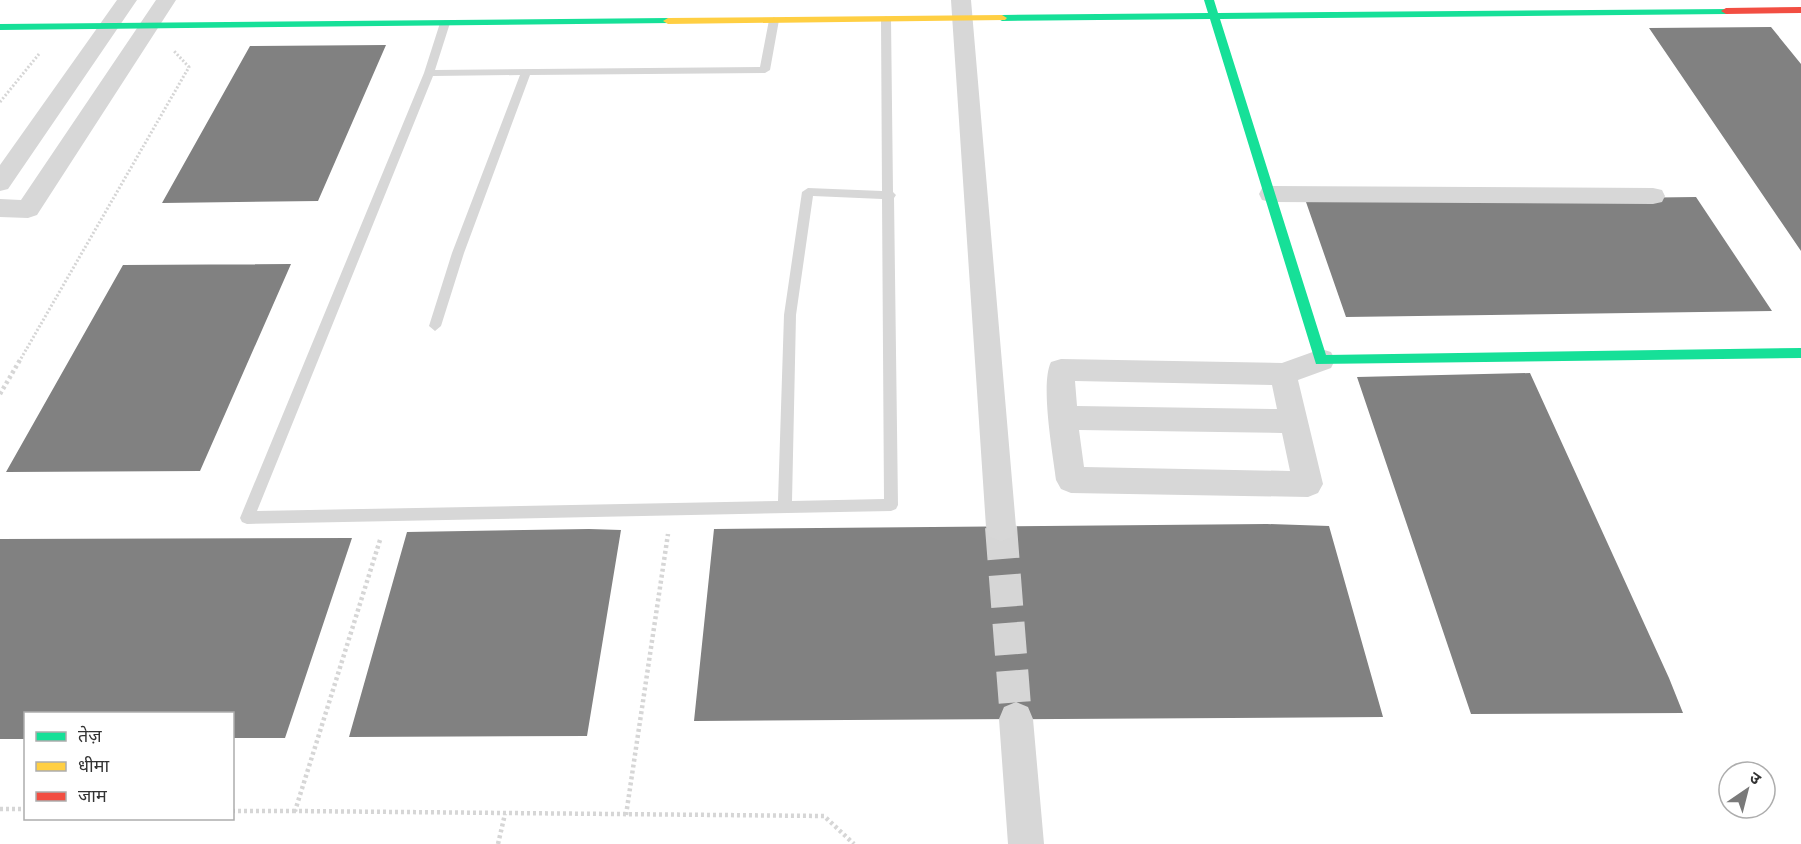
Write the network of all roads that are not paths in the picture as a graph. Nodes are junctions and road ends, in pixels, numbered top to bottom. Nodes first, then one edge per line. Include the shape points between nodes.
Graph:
1 (127, 0) edge
2 (166, 0) edge
3 (1209, 0) edge
4 (961, 9) edge
5 (1801, 10) edge
6 (1214, 16) junction
7 (886, 19) junction
8 (774, 20) junction
9 (445, 23) junction
10 (109, 26) junction
11 (149, 26) junction
12 (0, 27) edge
13 (429, 73) junction
14 (526, 74) junction
15 (0, 183) edge
16 (1271, 194) junction
17 (890, 195) junction
18 (1653, 196) dead end
19 (0, 208) edge
20 (435, 326) dead end
21 (1801, 353) edge
22 (1321, 360) junction
23 (1283, 374) junction
24 (1063, 418) junction
25 (1293, 421) junction
26 (785, 507) junction
27 (1001, 527) tunnel mouth
28 (1016, 719) tunnel mouth
29 (1026, 844) edge

1 - 10 street
2 - 11 street
3 - 6 street
4 - 6 street
4 - 7 street
4 - 27 street
5 - 6 street
6 - 16 street
7 - 8 street
7 - 17 lane
8 - 9 street
8 - 14 lane via 765,70
9 - 11 street
9 - 13 lane
10 - 11 street
10 - 12 street
10 - 15 street
11 - 19 street via 28,209
13 - 14 lane
13 - 26 lane via 247,518
14 - 20 lane via 458,253
16 - 18 street
16 - 22 street
17 - 26 lane via 808,192 790,315
17 - 26 lane via 891,505
21 - 22 street
22 - 23 street
23 - 24 street via 1061,370
23 - 25 street
24 - 25 street
24 - 25 street via 1071,480 1308,484
28 - 29 street

